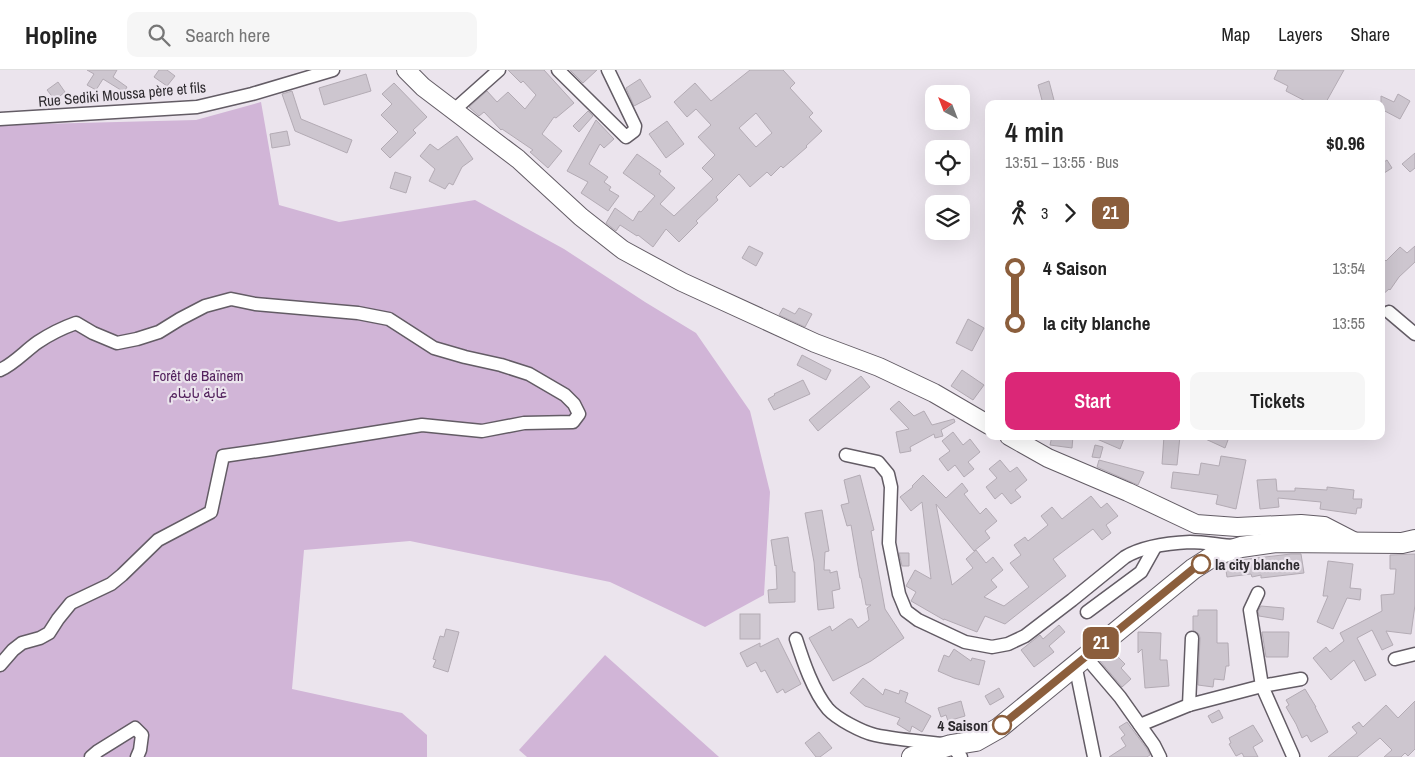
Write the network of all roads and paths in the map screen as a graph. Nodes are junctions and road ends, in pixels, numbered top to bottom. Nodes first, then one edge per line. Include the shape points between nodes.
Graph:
1 (329, 70) edge
2 (406, 70) edge
3 (499, 70) edge
4 (558, 70) edge
5 (608, 70) edge
6 (454, 110) junction
7 (0, 119) edge
8 (1390, 312) dead end
9 (1415, 334) edge
10 (0, 370) edge
11 (985, 423) edge
12 (1016, 440) edge
13 (846, 454) dead end
14 (1415, 540) edge
15 (1355, 542) junction
16 (1155, 547) junction
17 (1241, 547) junction
18 (1258, 594) dead end
19 (1087, 612) dead end
20 (1192, 638) dead end
21 (796, 639) dead end
22 (1415, 654) edge
23 (1395, 659) dead end
24 (1080, 660) junction
25 (0, 666) edge
26 (1300, 679) dead end
27 (1262, 686) junction
28 (1189, 705) junction
29 (1140, 726) junction
30 (956, 751) edge
31 (1293, 756) edge
32 (91, 757) edge
33 (137, 757) edge
34 (912, 757) edge
35 (1094, 757) edge
36 (1160, 757) edge

1 - 7 street, Rue Sediki Moussa père et fils via 197,107
2 - 6 street
3 - 6 street
4 - 5 street via 626,137 635,126
6 - 11 street via 518,159 581,217 623,250 700,291 934,393
8 - 9 street
10 - 25 street via 52,333 76,322 117,342 159,332 205,306 231,299 389,319 434,348 529,374 565,395 579,414 573,422 524,424 482,431 422,425 223,456 210,512 158,540 111,584 71,603 50,634 22,643
12 - 15 street via 1048,458 1196,524 1324,526
13 - 16 street via 878,462 888,474 891,487 889,543 906,611 964,642 992,647 1025,636 1126,557 1135,551
14 - 15 main road via 1402,543
15 - 17 main road via 1276,542
16 - 17 street via 1190,542
16 - 19 street via 1141,572
17 - 24 main road via 1215,556 1193,569
18 - 27 street via 1250,610
20 - 28 street
21 - 30 street via 804,663 828,709 847,723 873,735
22 - 23 street
24 - 29 street via 1120,697
24 - 30 main road via 999,728
24 - 35 street
26 - 27 street
27 - 28 street
27 - 31 street
28 - 29 street
29 - 36 street
30 - 34 main road
32 - 33 street via 135,728 142,735

